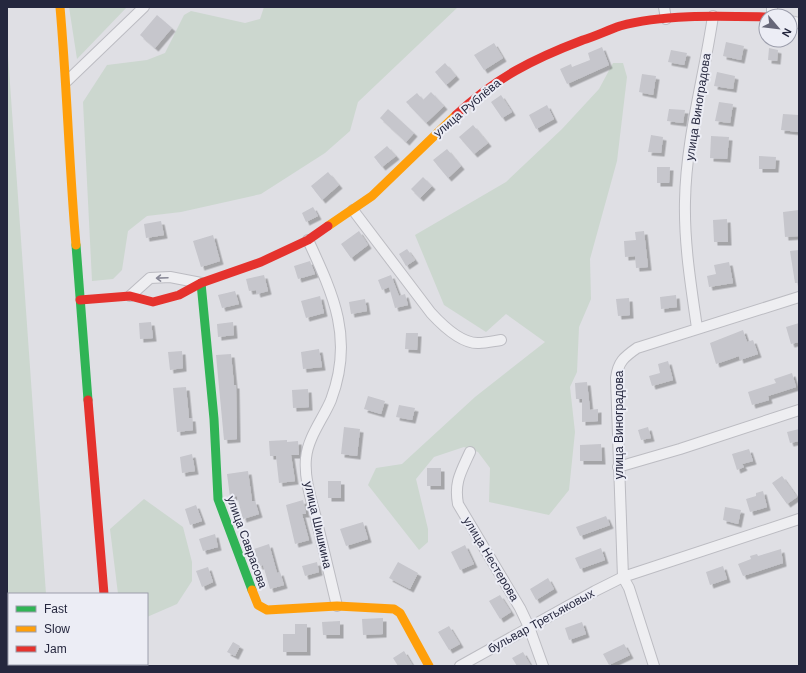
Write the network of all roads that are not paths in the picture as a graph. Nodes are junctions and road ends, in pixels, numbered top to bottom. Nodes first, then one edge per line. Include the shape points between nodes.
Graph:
1 (60, 7) edge
2 (144, 7) edge
3 (664, 7) edge
4 (713, 16) junction
5 (758, 17) edge
6 (666, 19) junction
7 (67, 82) junction
8 (353, 210) junction
9 (308, 240) junction
10 (201, 283) junction
11 (130, 296) junction
12 (799, 296) edge
13 (80, 300) junction
14 (697, 328) junction
15 (502, 340) dead end
16 (799, 410) edge
17 (470, 452) dead end
18 (618, 467) junction
19 (799, 519) edge
20 (623, 577) junction
21 (104, 593) edge
22 (337, 606) junction
23 (529, 627) junction
24 (429, 666) edge
25 (460, 666) edge
26 (544, 666) edge
27 (654, 666) edge

1 - 7 street
2 - 7 street
3 - 6 street
4 - 5 street, улица Рублёва
4 - 6 street, улица Рублёва
4 - 14 street, улица Виноградова via 689,151 685,202 689,276
6 - 8 street, улица Рублёва via 621,26 549,53 514,70 469,103 392,177
7 - 13 street via 69,161
8 - 9 street, улица Рублёва
8 - 15 street via 431,314 444,327 477,343
9 - 10 street, улица Рублёва via 261,262
9 - 22 street, улица Шишкина via 323,272 341,332 339,376 330,401 309,443 306,458 306,480
10 - 11 street, улица Рублёва via 179,295 153,302
10 -> 11 street via 170,277 150,278
10 - 22 street, улица Саврасова via 214,418 218,499 258,605 267,610
11 - 13 street, улица Рублёва
12 - 14 street
13 - 21 street
14 - 18 street, улица Виноградова via 637,348 622,358 616,378
16 - 18 street
17 - 23 street, улица Нестерова via 457,480 458,504
18 - 20 street, улица Виноградова
19 - 20 street, бульвар Третьяковых
20 - 23 street, бульвар Третьяковых
20 - 27 street via 629,588
22 - 24 street, улица Саврасова via 394,609 400,613
23 - 25 street, бульвар Третьяковых
23 - 26 street, улица Нестерова

